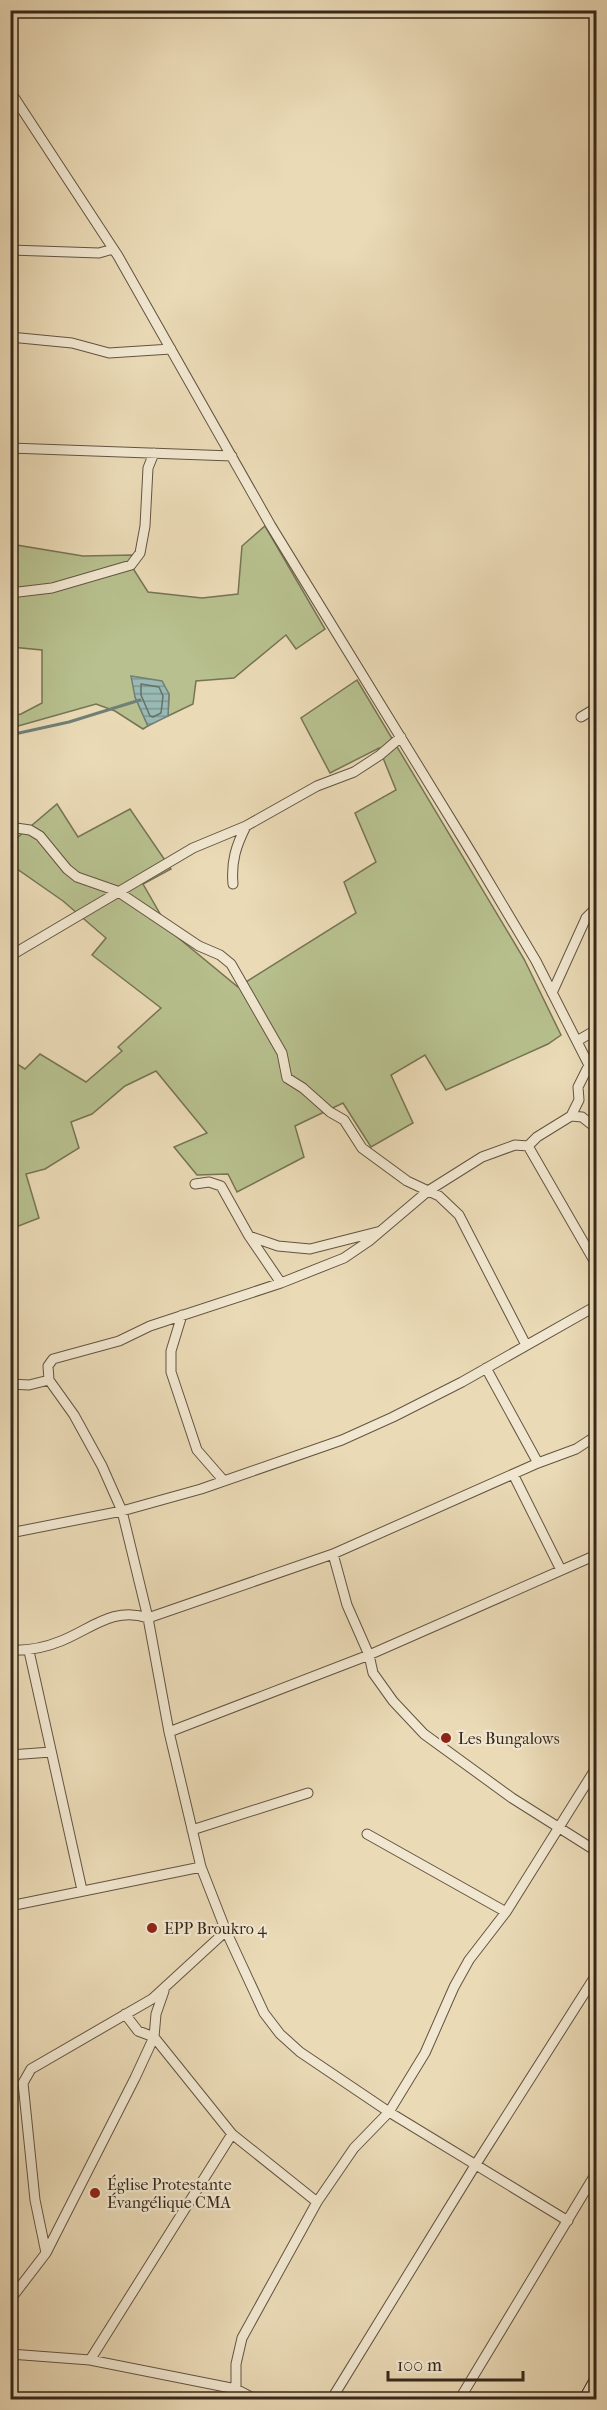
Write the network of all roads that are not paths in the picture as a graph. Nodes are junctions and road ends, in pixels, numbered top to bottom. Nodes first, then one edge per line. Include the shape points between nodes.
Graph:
1 (10, 91) edge
2 (113, 249) junction
3 (10, 250) edge
4 (10, 337) edge
5 (171, 349) junction
6 (10, 448) edge
7 (154, 453) junction
8 (232, 456) junction
9 (10, 593) edge
10 (597, 708) edge
11 (581, 717) dead end
12 (401, 737) junction
13 (246, 826) junction
14 (10, 830) edge
15 (233, 884) dead end
16 (117, 891) junction
17 (597, 908) edge
18 (10, 956) edge
19 (552, 993) junction
20 (597, 1030) edge
21 (577, 1041) junction
22 (589, 1065) junction
23 (597, 1078) edge
24 (571, 1116) junction
25 (597, 1128) edge
26 (528, 1146) junction
27 (195, 1184) dead end
28 (428, 1191) junction
29 (381, 1232) junction
30 (249, 1236) junction
31 (597, 1264) edge
32 (282, 1283) junction
33 (597, 1306) edge
34 (182, 1315) junction
35 (526, 1345) junction
36 (486, 1368) junction
37 (49, 1380) junction
38 (10, 1384) edge
39 (597, 1436) edge
40 (538, 1463) junction
41 (513, 1474) junction
42 (224, 1481) junction
43 (122, 1511) junction
44 (10, 1533) edge
45 (333, 1554) junction
46 (597, 1555) edge
47 (561, 1570) junction
48 (148, 1618) junction
49 (10, 1650) edge
50 (30, 1651) junction
51 (369, 1655) junction
52 (169, 1732) junction
53 (51, 1752) junction
54 (10, 1755) edge
55 (597, 1768) edge
56 (308, 1793) dead end
57 (559, 1829) junction
58 (192, 1830) junction
59 (367, 1834) dead end
60 (597, 1851) edge
61 (201, 1868) junction
62 (82, 1890) junction
63 (10, 1906) edge
64 (506, 1912) junction
65 (226, 1931) junction
66 (597, 1975) edge
67 (164, 1990) junction
68 (125, 2014) junction
69 (154, 2037) junction
70 (389, 2112) junction
71 (232, 2134) junction
72 (476, 2164) junction
73 (597, 2173) edge
74 (316, 2202) junction
75 (568, 2221) junction
76 (46, 2253) junction
77 (10, 2300) edge
78 (10, 2354) edge
79 (90, 2360) junction
80 (597, 2382) edge
81 (236, 2389) junction
82 (257, 2400) edge
83 (331, 2400) edge
84 (459, 2400) edge
85 (586, 2400) edge

1 - 2 street
2 - 3 street via 99,253
2 - 5 street
4 - 5 street via 72,343 109,353
5 - 8 street
6 - 7 street
7 - 8 street
7 - 9 street via 148,468 140,553 131,565 52,588
8 - 12 street
10 - 11 street
12 - 13 street via 354,772 316,786
12 - 19 street
13 - 15 street via 236,845
13 - 16 street via 193,848
14 - 16 street via 30,830 78,877
16 - 18 street
16 - 28 street via 231,964 282,1053 286,1078 344,1120 362,1148 407,1181
17 - 19 street via 586,918
19 - 21 street
20 - 21 street
21 - 22 street
22 - 23 street
22 - 24 street
24 - 25 street
24 - 26 street
26 - 28 street via 515,1145 482,1157
26 - 31 street
27 - 30 street via 209,1182 221,1186
28 - 29 street
28 - 35 street via 440,1196 459,1215
29 - 30 street via 310,1249 278,1246
29 - 32 street via 344,1258
30 - 32 street
32 - 34 street
33 - 35 street
34 - 37 street via 119,1341 53,1359 48,1366
34 - 42 street via 171,1351 171,1372 197,1450
35 - 36 street
36 - 40 street
36 - 42 street via 342,1440
37 - 38 street
37 - 43 street via 74,1415
39 - 40 street via 576,1449
40 - 41 street
41 - 45 street
41 - 47 street
42 - 43 street
43 - 44 street
43 - 48 street
45 - 48 street
45 - 51 street via 347,1605
46 - 47 street
47 - 51 street
48 - 50 street via 113,1615 61,1641
48 - 52 street
49 - 50 street
50 - 53 street
51 - 52 street
51 - 57 street via 382,1688 424,1734
52 - 58 street
53 - 54 street
53 - 62 street
55 - 57 street
56 - 58 street
57 - 60 street
57 - 64 street
58 - 61 street
59 - 64 street
61 - 62 street
61 - 65 street
62 - 63 street
64 - 70 street via 469,1959 425,2053
65 - 67 street
65 - 70 street via 256,1999 280,2034
66 - 72 street
67 - 68 street
67 - 69 street
68 - 69 street via 138,2031
68 - 76 street via 31,2069 23,2083 35,2200
69 - 71 street
69 - 76 street
70 - 72 street
70 - 74 street via 354,2148
71 - 74 street
71 - 79 street
72 - 75 street
72 - 83 street
73 - 75 street
74 - 81 street via 242,2338
75 - 84 street
76 - 77 street
78 - 79 street
79 - 81 street
80 - 85 street
81 - 82 street

